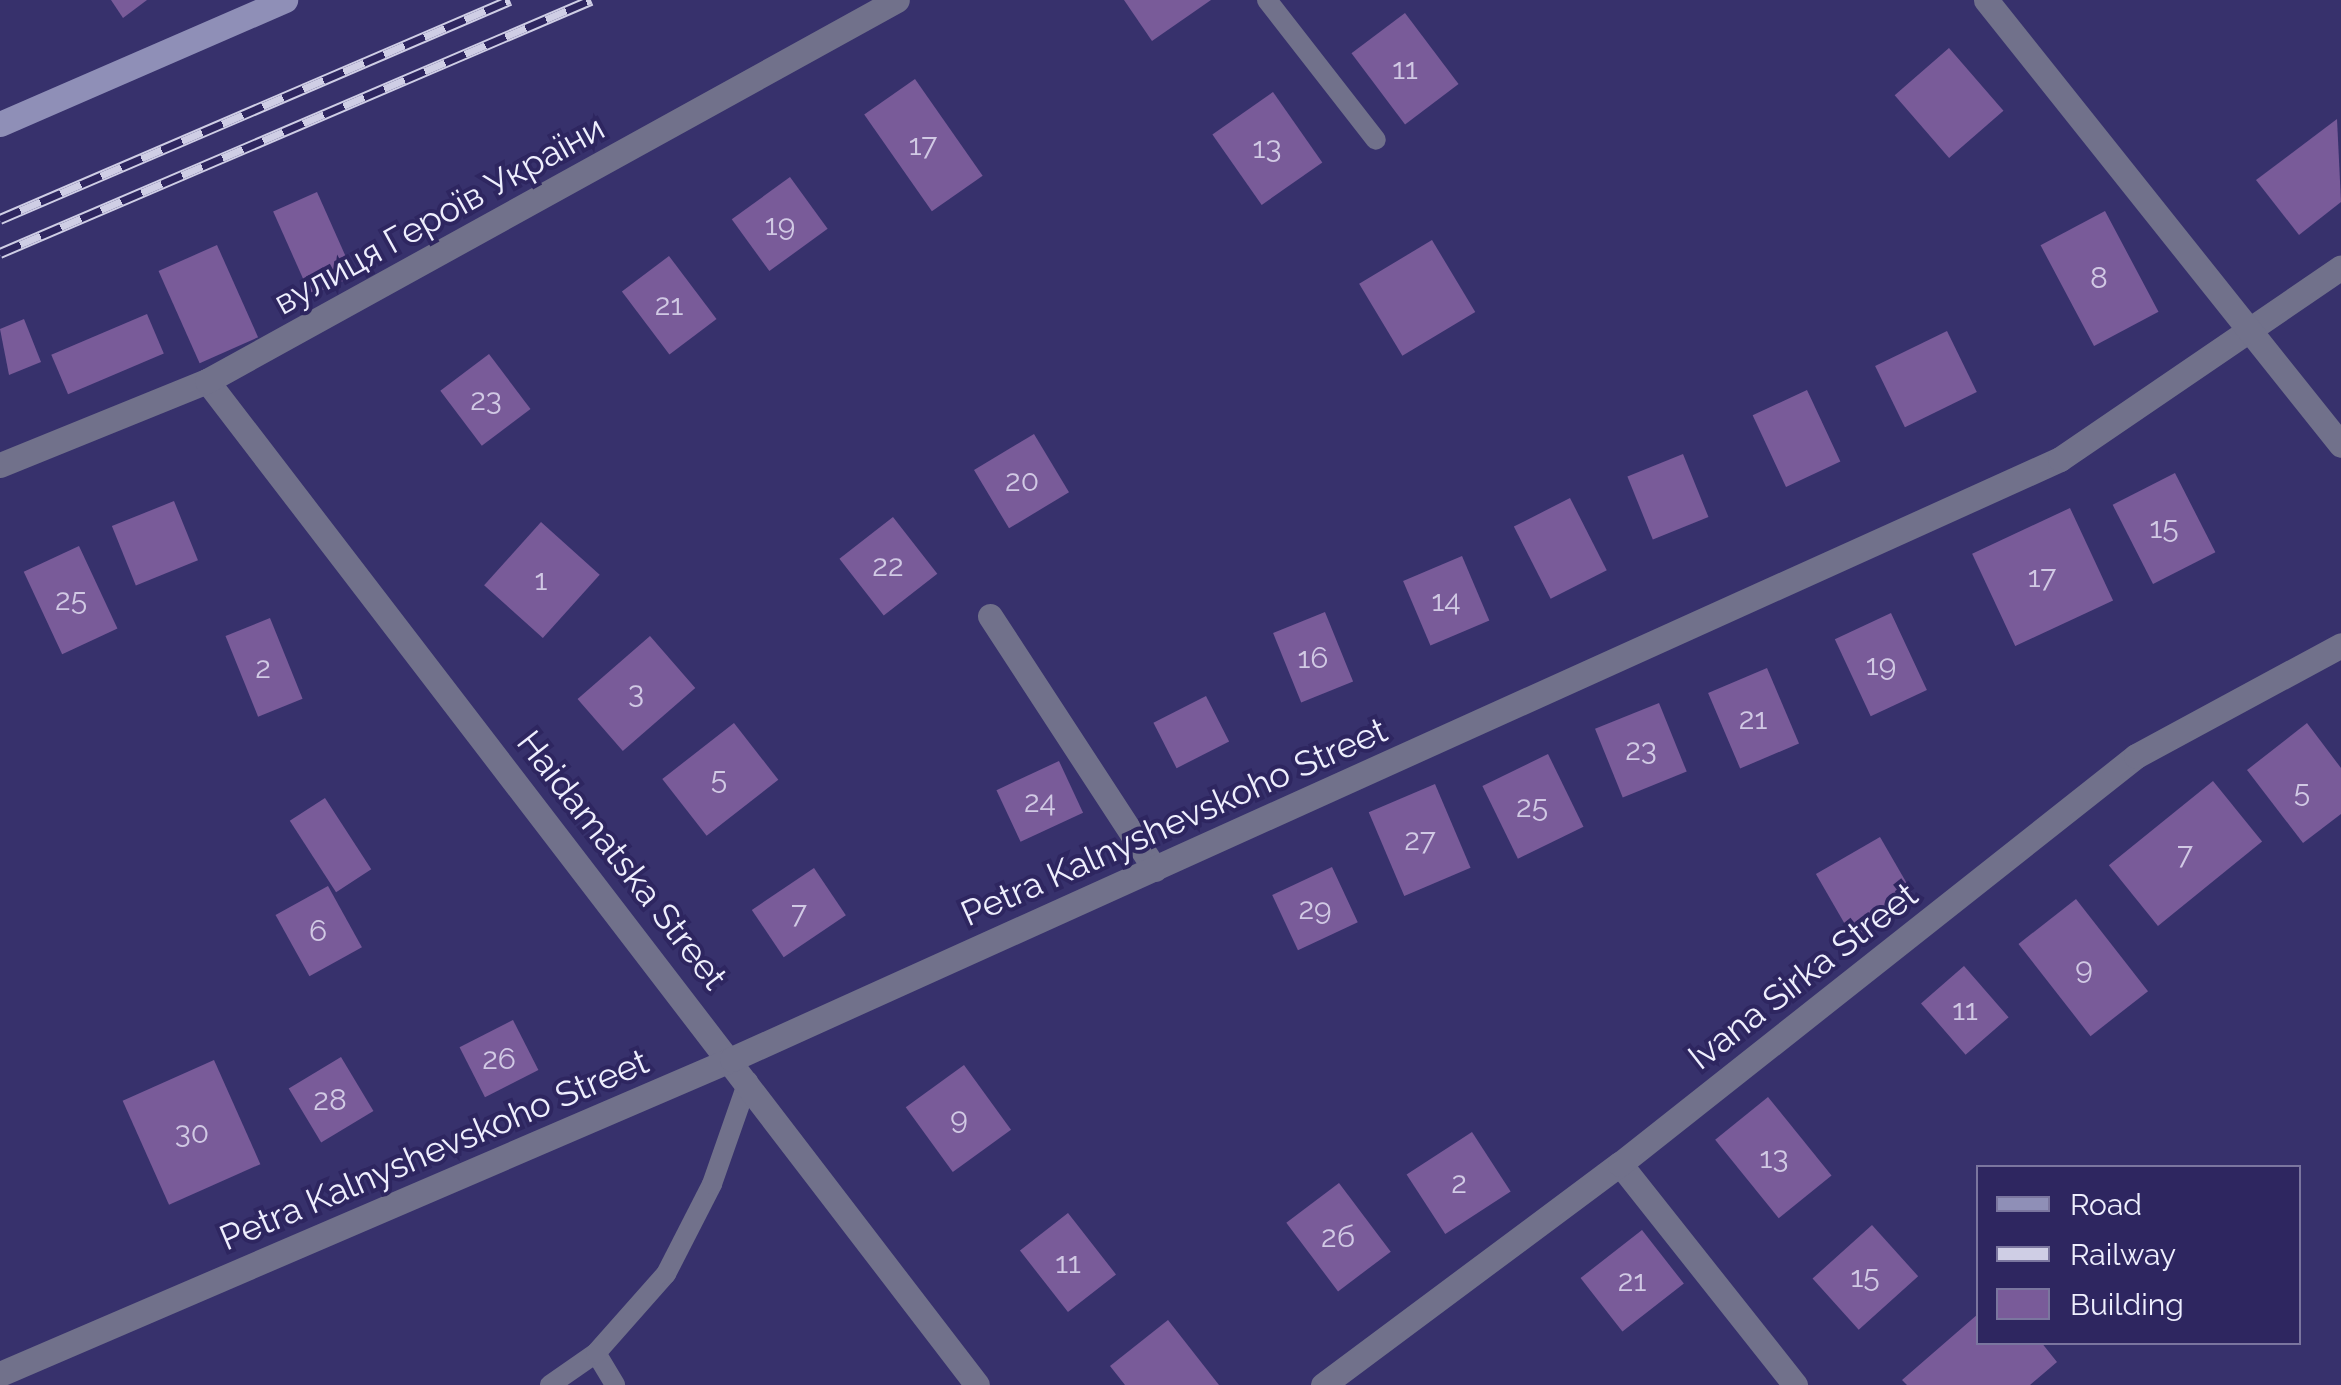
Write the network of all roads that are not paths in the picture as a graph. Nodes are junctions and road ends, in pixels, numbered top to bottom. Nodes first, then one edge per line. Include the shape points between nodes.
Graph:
1 (285, 0) edge
2 (897, 0) edge
3 (1267, 0) edge
4 (1986, 0) edge
5 (0, 124) edge
6 (1376, 140) dead end
7 (2341, 267) edge
8 (2251, 334) junction
9 (207, 382) junction
10 (2341, 445) edge
11 (0, 465) edge
12 (990, 616) dead end
13 (2341, 645) edge
14 (1155, 870) junction
15 (732, 1060) junction
16 (748, 1081) junction
17 (1620, 1164) junction
18 (596, 1353) junction
19 (0, 1374) edge
20 (550, 1385) edge
21 (615, 1385) edge
22 (976, 1385) edge
23 (1322, 1385) edge
24 (1795, 1385) edge

1 - 5 main road
2 - 9 street, вулиця Героїв України
3 - 6 lane
4 - 8 street
7 - 8 street, Petra Kalnyshevskoho Street
8 - 10 street
8 - 14 street, Petra Kalnyshevskoho Street via 2060,459
9 - 11 street, вулиця Героїв України
9 - 15 street, Haidamatska Street
12 - 14 street
13 - 17 street, Ivana Sirka Street via 2136,756
14 - 15 street, Petra Kalnyshevskoho Street
15 - 16 street, Haidamatska Street
15 - 19 street, Petra Kalnyshevskoho Street
16 - 18 lane via 692,1230 634,1316
16 - 22 street, Haidamatska Street
17 - 23 street, Ivana Sirka Street
17 - 24 street
18 - 20 lane
18 - 21 lane

